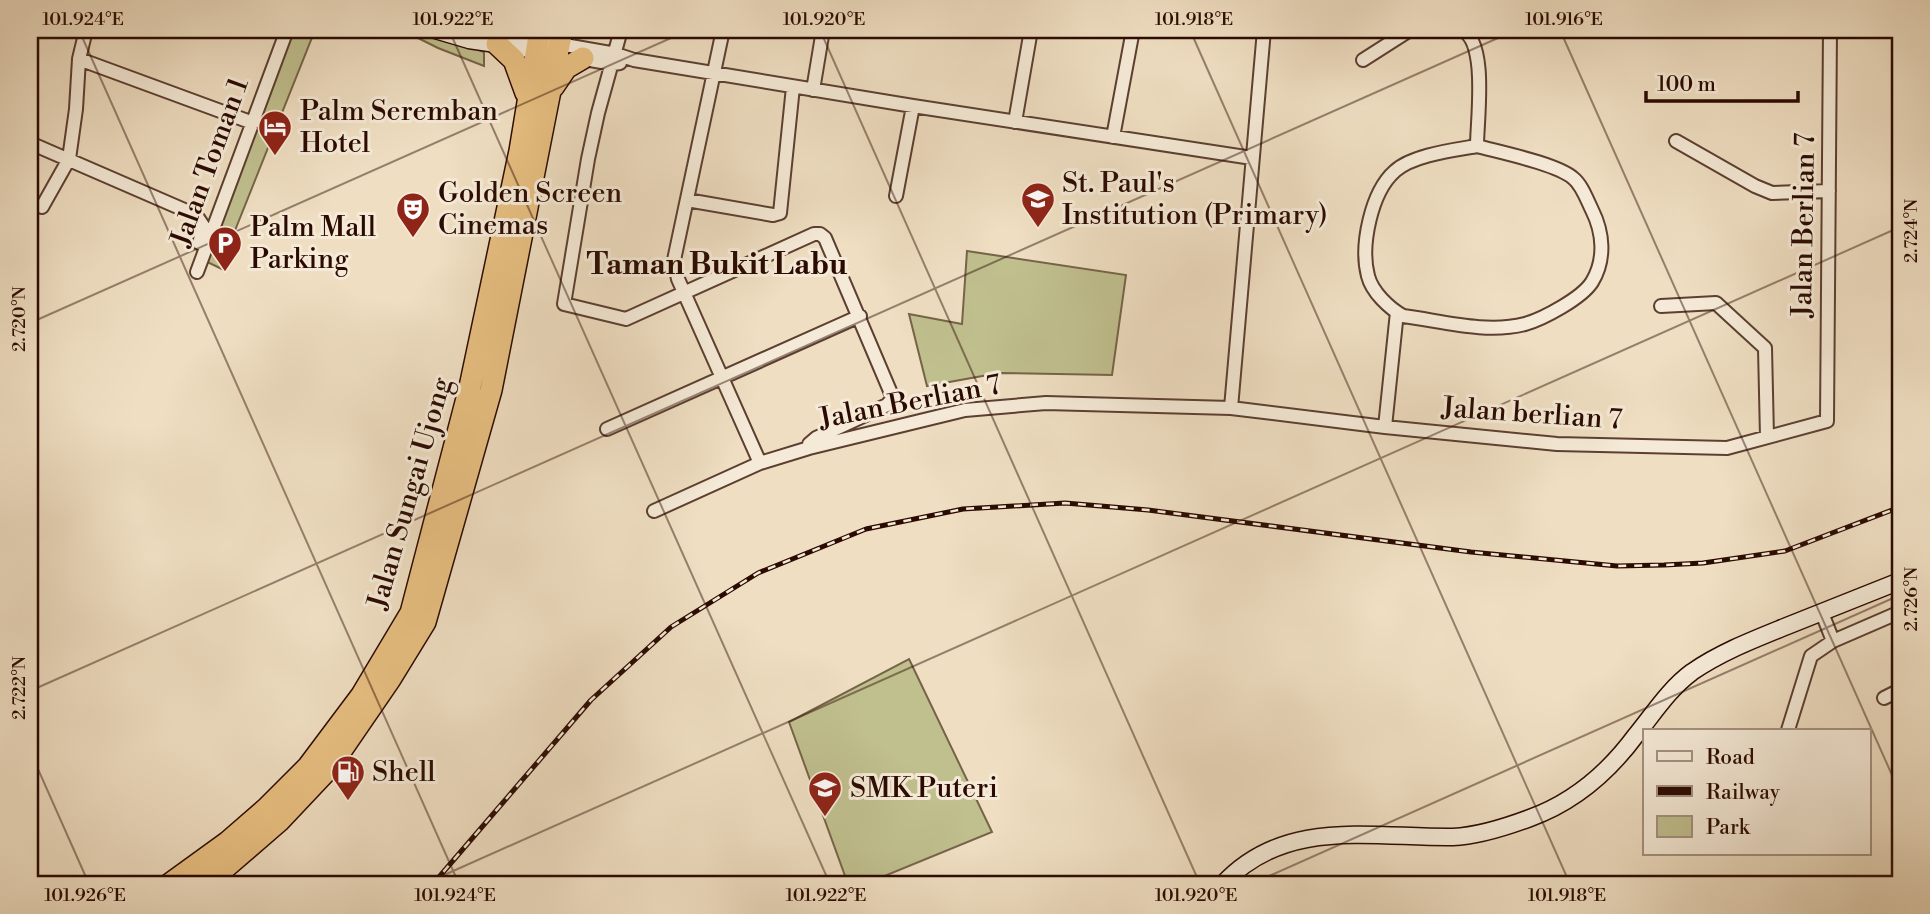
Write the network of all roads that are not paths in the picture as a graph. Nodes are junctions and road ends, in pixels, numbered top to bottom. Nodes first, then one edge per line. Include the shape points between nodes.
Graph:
1 (86, 30) edge
2 (287, 30) edge
3 (435, 30) edge
4 (621, 30) edge
5 (723, 30) edge
6 (823, 30) edge
7 (1031, 30) edge
8 (1133, 30) edge
9 (1264, 30) edge
10 (1410, 30) edge
11 (1462, 30) edge
12 (1830, 30) edge
13 (502, 34) edge
14 (552, 39) edge
15 (583, 53) junction
16 (79, 59) junction
17 (614, 59) junction
18 (1363, 60) dead end
19 (714, 74) junction
20 (793, 87) junction
21 (813, 90) junction
22 (550, 93) junction
23 (528, 99) junction
24 (913, 106) junction
25 (253, 122) junction
26 (1015, 122) junction
27 (1113, 136) junction
28 (1676, 141) dead end
29 (30, 143) edge
30 (1477, 146) junction
31 (1252, 158) junction
32 (69, 159) junction
33 (1829, 191) junction
34 (896, 196) dead end
35 (224, 200) junction
36 (687, 200) junction
37 (42, 207) dead end
38 (197, 215) junction
39 (685, 294) junction
40 (1661, 306) dead end
41 (1396, 312) junction
42 (859, 316) junction
43 (722, 377) junction
44 (1231, 408) junction
45 (1827, 421) joint
46 (1385, 427) junction
47 (607, 429) dead end
48 (1767, 437) junction
49 (808, 448) junction
50 (760, 463) junction
51 (654, 511) dead end
52 (1900, 581) edge
53 (1900, 612) edge
54 (1822, 613) junction
55 (1833, 641) junction
56 (1900, 691) edge
57 (1884, 698) dead end
58 (1788, 729) edge
59 (170, 884) edge
60 (206, 884) edge
61 (1223, 884) edge

1 - 16 street
2 - 25 street, Jalan Toman 1
3 - 13 main road via 456,37
4 - 17 street
5 - 19 street
6 - 21 street
7 - 26 street
8 - 27 street
9 - 31 street
10 - 18 street
11 - 30 street via 1475,42
12 - 33 street, Jalan Berlian 7
13 - 14 main road
13 - 23 highway
14 - 15 highway via 573,38
14 - 22 highway, Jalan Sungai Ujong
14 - 23 highway, Jalan Sungai Ujong
15 - 17 street
15 - 22 highway via 566,68
16 - 25 street
16 - 32 street
17 - 19 street
17 - 39 street via 588,159 564,304 626,319
19 - 20 street
19 - 36 street
20 - 21 street
20 - 36 street via 780,213
21 - 24 street
22 - 60 highway, Jalan Sungai Ujong via 491,390 425,622 329,768 279,821
23 - 59 highway, Jalan Sungai Ujong via 470,387 411,613 362,695 308,767 228,842
24 - 26 street
24 - 34 street
25 - 35 street, Jalan Toman 1
26 - 27 street
27 - 31 street
28 - 33 street via 1772,193
29 - 32 street
30 - 41 street via 1413,161 1396,169 1383,184 1366,237 1366,260 1368,279
30 - 41 street via 1573,177 1600,226 1602,250 1592,282 1564,307 1525,324 1494,328
31 - 44 street
32 - 37 street
32 - 38 street
33 - 45 street, Jalan Berlian 7
35 - 38 street
35 - 38 street, Jalan Toman 1 via 193,271 204,231
36 - 39 street via 674,260
39 - 42 street via 820,234
39 - 43 street
40 - 48 street via 1716,303 1765,348
41 - 46 street
42 - 43 street
42 - 49 street via 893,398 816,438
43 - 47 street
43 - 50 street
44 - 46 street, Jalan berlian 7
44 - 49 street, Jalan Berlian 7 via 1046,403 965,410
45 - 48 street, Jalan berlian 7
46 - 48 street, Jalan berlian 7 via 1557,444 1727,448
49 - 50 street, Jalan Berlian 7
50 - 51 street, Jalan Berlian 7
52 - 54 main road
53 - 55 street
54 - 55 street
54 - 61 main road via 1727,652 1690,673 1667,694 1601,777 1579,794 1531,818 1455,837 1336,834 1300,840 1246,863
55 - 58 street via 1811,656
56 - 57 street

